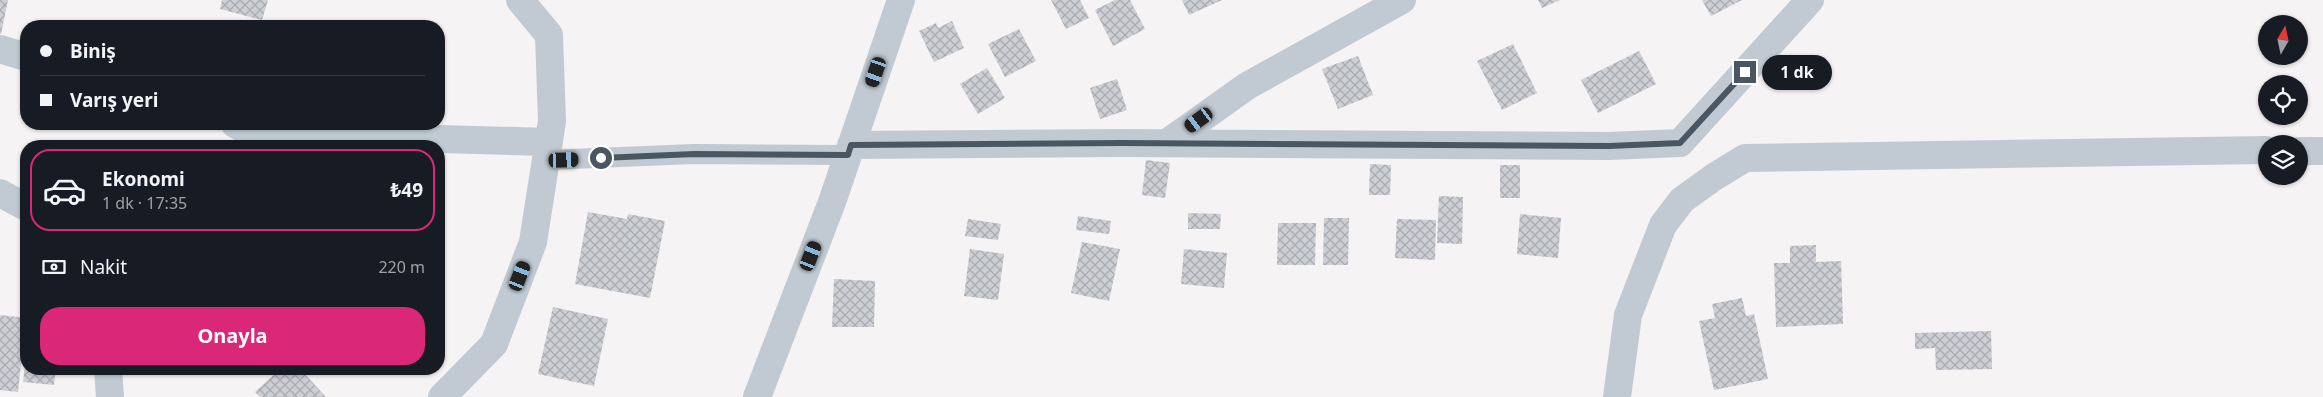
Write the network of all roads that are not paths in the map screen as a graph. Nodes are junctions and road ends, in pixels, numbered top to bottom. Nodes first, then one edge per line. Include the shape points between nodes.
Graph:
1 (520, 0) edge
2 (901, 0) edge
3 (1402, 0) edge
4 (1810, 0) edge
5 (0, 49) edge
6 (20, 55) edge
7 (241, 130) edge
8 (252, 140) edge
9 (378, 140) edge
10 (1167, 143) junction
11 (850, 150) junction
12 (2258, 150) edge
13 (2308, 150) edge
14 (547, 151) junction
15 (2323, 151) edge
16 (0, 193) edge
17 (20, 204) edge
18 (108, 375) edge
19 (110, 397) edge
20 (442, 397) edge
21 (757, 397) edge
22 (1617, 397) edge

1 - 14 street via 550,35 552,120
2 - 11 street
3 - 10 street via 1247,86
4 - 10 street via 1680,143 1599,146
5 - 6 street
7 - 8 street
9 - 14 street via 440,139
10 - 11 street
11 - 14 lane via 694,154
11 - 21 street
12 - 22 street via 1745,158 1682,200 1662,225 1628,315
13 - 15 street
14 - 20 street via 533,242 494,344
16 - 17 street
18 - 19 street

